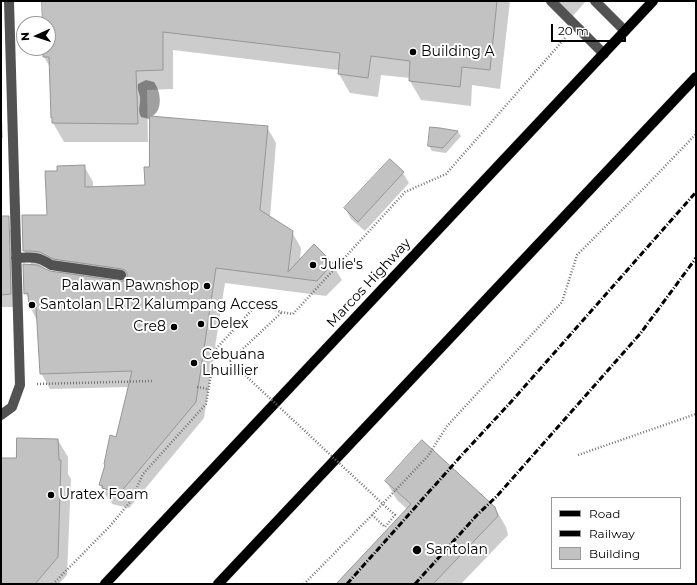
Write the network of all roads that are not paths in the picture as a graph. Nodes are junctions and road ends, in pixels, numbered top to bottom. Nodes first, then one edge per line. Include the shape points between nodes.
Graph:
1 (9, 1) edge
2 (551, 1) edge
3 (595, 1) edge
4 (653, 1) edge
5 (624, 31) junction
6 (604, 54) junction
7 (696, 77) edge
8 (16, 258) junction
9 (121, 275) dead end
10 (1, 415) edge
11 (105, 584) edge
12 (218, 584) edge

1 - 8 street
2 - 6 street
3 - 5 street
4 - 5 main road, Marcos Highway
5 - 6 main road, Marcos Highway
6 - 11 main road, Marcos Highway
7 - 12 main road
8 - 9 street via 31,257 43,259 51,265
8 - 10 street via 20,385 12,407

